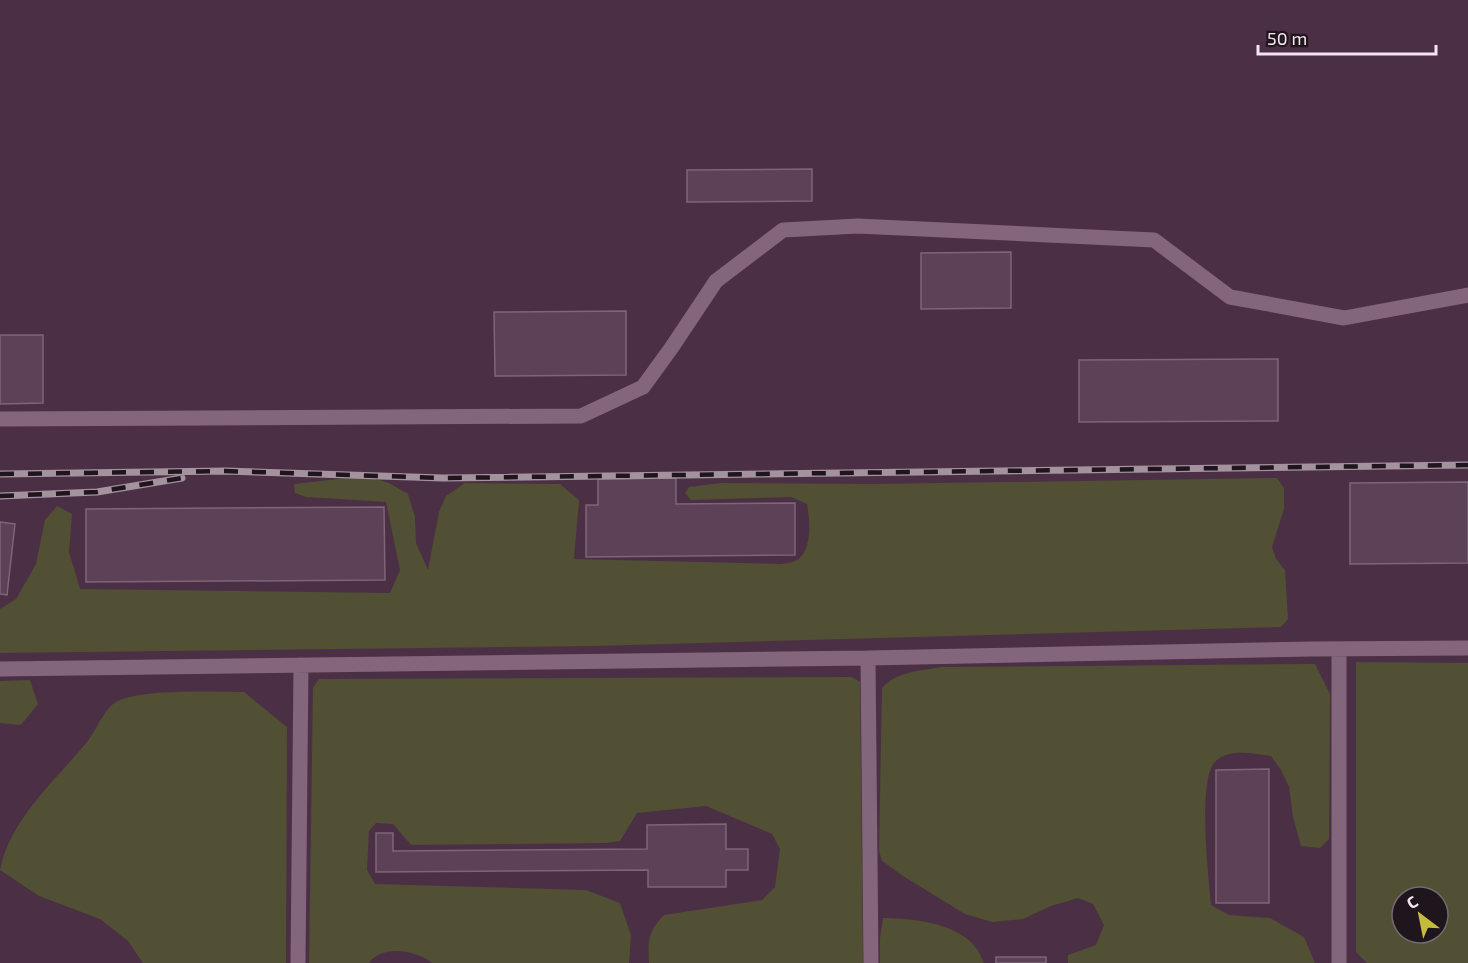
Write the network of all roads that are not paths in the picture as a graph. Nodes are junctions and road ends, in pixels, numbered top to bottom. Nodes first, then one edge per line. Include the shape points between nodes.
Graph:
1 (1468, 295) edge
2 (0, 419) edge
3 (1468, 648) edge
4 (1339, 649) junction
5 (868, 658) junction
6 (301, 665) junction
7 (0, 669) edge
8 (298, 963) edge
9 (871, 963) edge
10 (1339, 963) edge

1 - 2 lane via 1344,318 1230,297 1154,240 858,226 783,230 716,281 643,387 581,416
3 - 4 lane
4 - 5 lane
4 - 10 lane
5 - 6 lane
5 - 9 lane
6 - 7 lane
6 - 8 lane

